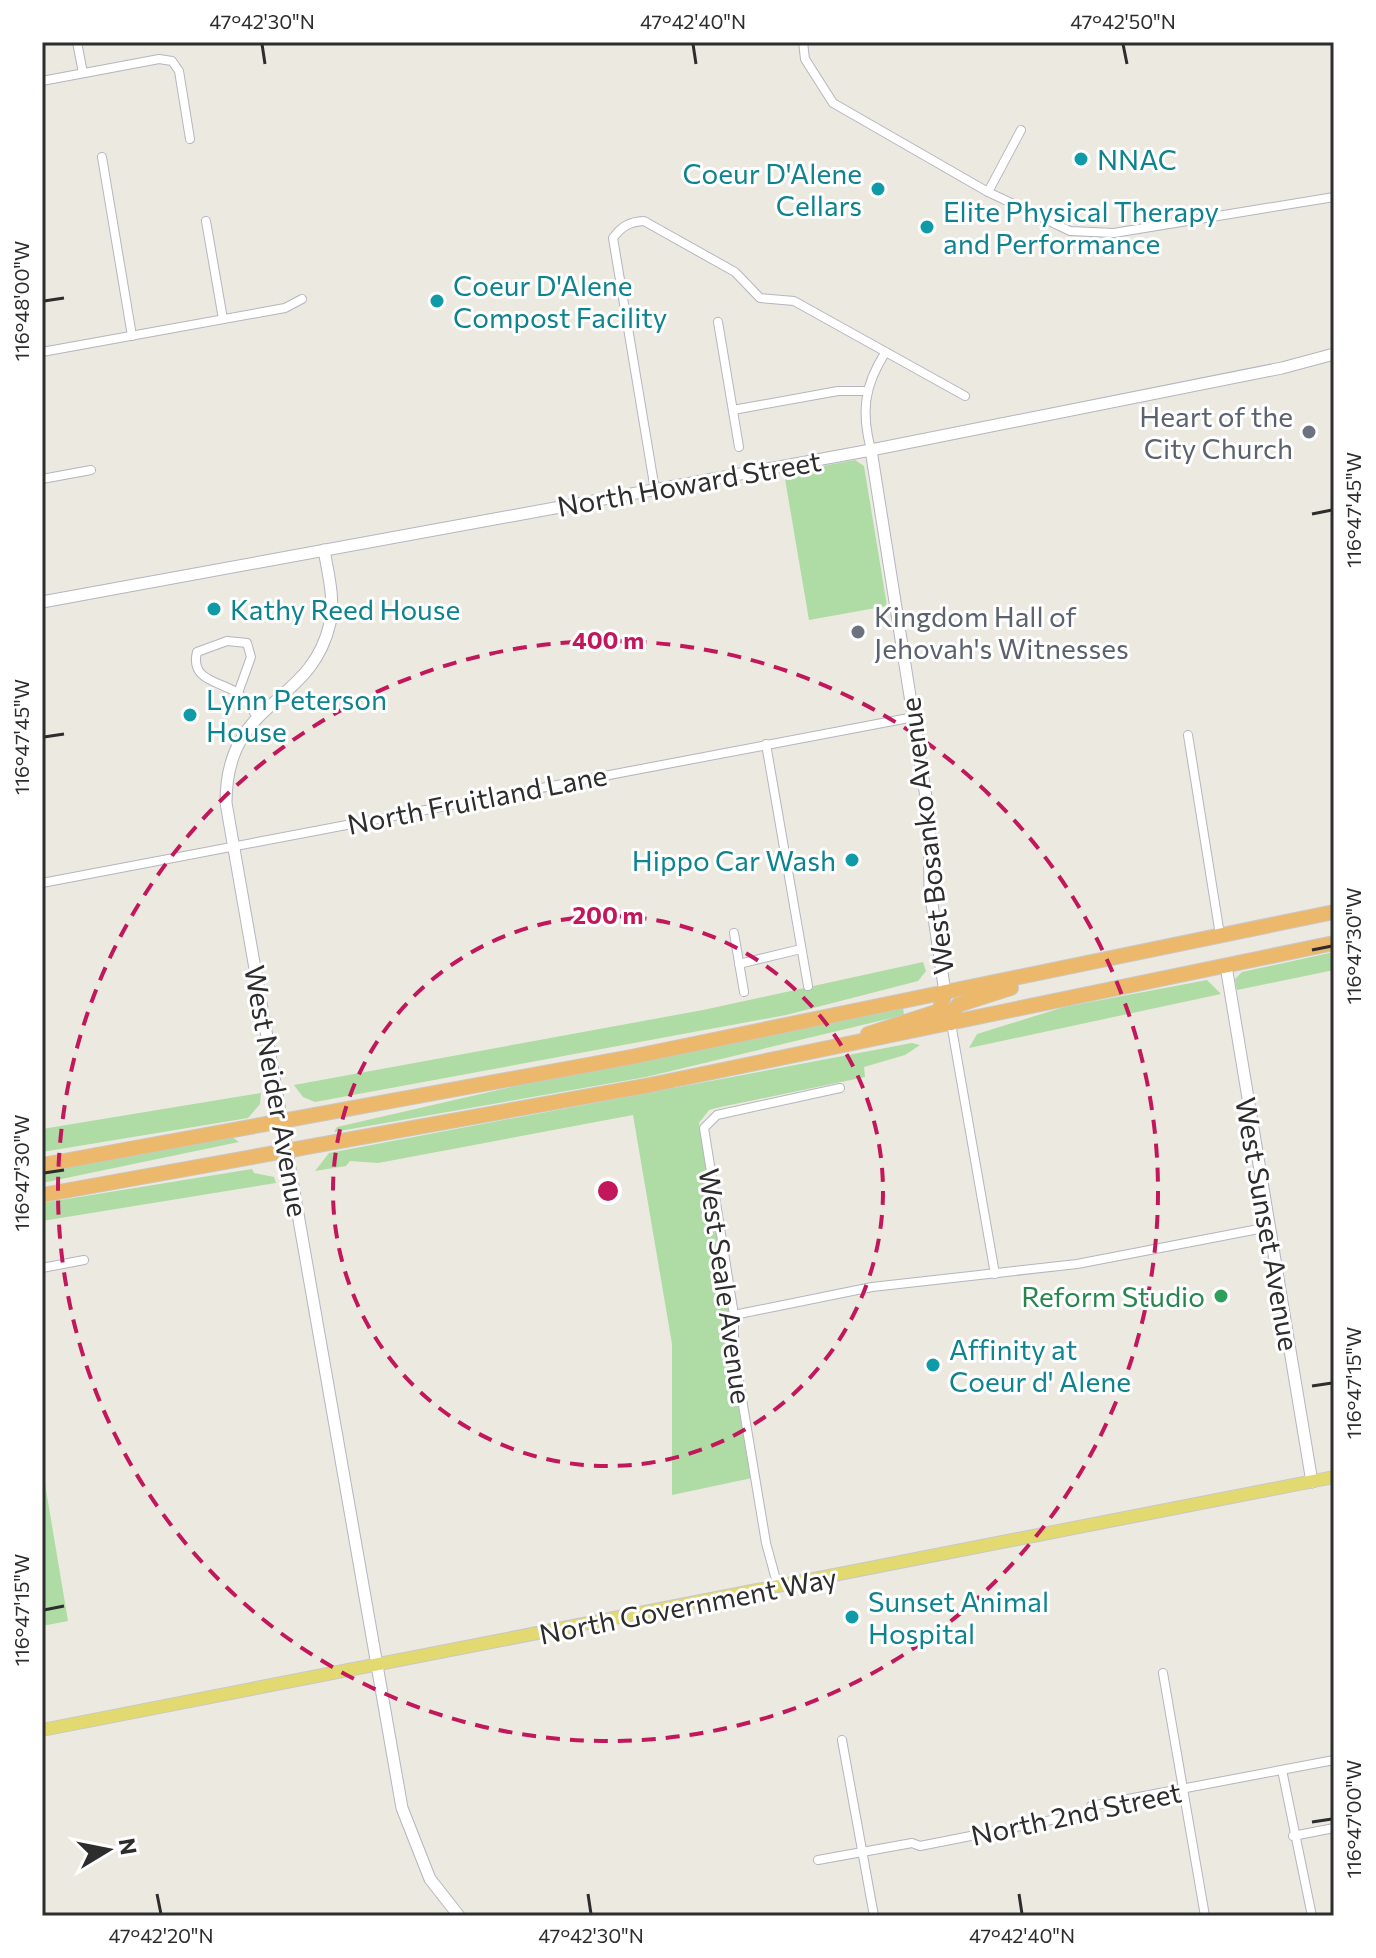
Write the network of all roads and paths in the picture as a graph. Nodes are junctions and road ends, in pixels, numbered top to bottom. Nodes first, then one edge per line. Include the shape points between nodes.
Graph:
1 (77, 42) edge
2 (803, 42) edge
3 (83, 73) junction
4 (42, 81) edge
5 (1021, 130) dead end
6 (190, 139) dead end
7 (102, 157) dead end
8 (988, 192) junction
9 (1334, 197) edge
10 (206, 221) dead end
11 (302, 299) dead end
12 (223, 319) junction
13 (718, 322) dead end
14 (132, 336) junction
15 (42, 352) edge
16 (885, 353) junction
17 (1334, 354) edge
18 (866, 391) junction
19 (965, 396) dead end
20 (733, 410) junction
21 (739, 447) dead end
22 (871, 450) junction
23 (91, 470) dead end
24 (42, 479) edge
25 (655, 490) junction
26 (324, 550) junction
27 (42, 602) edge
28 (238, 693) junction
29 (257, 716) junction
30 (914, 717) junction
31 (1188, 735) dead end
32 (766, 744) junction
33 (232, 847) junction
34 (42, 883) edge
35 (1334, 912) edge
36 (734, 933) dead end
37 (1220, 935) junction
38 (1334, 943) edge
39 (801, 949) junction
40 (739, 964) junction
41 (1226, 966) junction
42 (1054, 970) junction
43 (808, 986) dead end
44 (744, 992) dead end
45 (945, 993) junction
46 (951, 1023) junction
47 (855, 1043) junction
48 (840, 1088) dead end
49 (283, 1123) junction
50 (288, 1152) junction
51 (42, 1165) edge
52 (42, 1195) edge
53 (1269, 1227) junction
54 (84, 1260) dead end
55 (42, 1268) edge
56 (995, 1274) junction
57 (734, 1315) junction
58 (1334, 1477) edge
59 (1312, 1482) junction
60 (778, 1587) junction
61 (378, 1666) junction
62 (1163, 1673) dead end
63 (42, 1730) edge
64 (842, 1740) dead end
65 (1334, 1760) edge
66 (1282, 1770) junction
67 (1186, 1788) junction
68 (1334, 1828) edge
69 (1293, 1836) junction
70 (862, 1852) junction
71 (818, 1860) dead end
72 (453, 1914) edge
73 (874, 1916) edge
74 (1205, 1916) edge
75 (1312, 1916) edge

1 - 3 street
2 - 8 street via 805,59 833,103
3 - 4 street
3 - 6 street via 172,61 179,71
5 - 8 street
7 - 14 street
8 - 9 street via 1061,228 1090,234
10 - 12 street
11 - 12 street via 285,308
12 - 14 street
13 - 20 street
14 - 15 street
16 - 18 street, West Bosanko Avenue
16 - 19 street
16 - 25 street via 794,301 760,298 735,272 644,221 622,226 613,238
17 - 22 street, North Howard Street
18 - 20 street
18 - 22 street, West Bosanko Avenue via 864,423
20 - 21 street
22 - 25 street, North Howard Street
22 - 30 street, West Bosanko Avenue
23 - 24 street
25 - 26 street, North Howard Street
26 - 27 street, North Howard Street
26 - 29 street, West Neider Avenue via 332,599 321,648 290,688
28 - 28 street via 200,674 197,652 227,641 247,643 251,657
28 - 29 street
29 - 33 street, West Neider Avenue via 233,750 228,770
30 - 32 street, North Fruitland Lane
30 - 45 street, West Bosanko Avenue
31 - 37 street
32 - 33 street, North Fruitland Lane
32 - 39 street
33 - 34 street, North Fruitland Lane
33 - 49 street, West Neider Avenue
35 - 37 highway
36 - 40 street
37 - 42 highway
38 - 41 highway
39 - 40 street
39 - 43 street
40 - 44 street
41 - 46 highway
41 - 53 street, West Sunset Avenue
42 - 45 highway
42 - 46 highway via 958,1005
45 - 47 highway via 939,1011 871,1032
45 - 49 highway
46 - 47 highway
46 - 56 street
47 - 50 highway
48 - 57 street, West Seale Avenue via 717,1115 704,1128
49 - 50 street, West Neider Avenue
49 - 51 highway
50 - 52 highway
50 - 61 street, West Neider Avenue
53 - 56 street via 1077,1264
53 - 59 street, West Sunset Avenue
54 - 55 street
56 - 57 street via 861,1289
57 - 60 street, West Seale Avenue via 734,1351
58 - 59 main road, North Government Way
59 - 60 main road, North Government Way
60 - 61 main road, North Government Way
61 - 63 main road, North Government Way
61 - 72 street, West Neider Avenue via 403,1812 430,1879
62 - 67 street
64 - 70 street
65 - 66 street, North 2nd Street
66 - 67 street, North 2nd Street
66 - 69 street
67 - 70 street, North 2nd Street via 1091,1806 1087,1813 1070,1817
67 - 74 street
68 - 69 street
69 - 75 street
70 - 71 street, North 2nd Street
70 - 73 street

